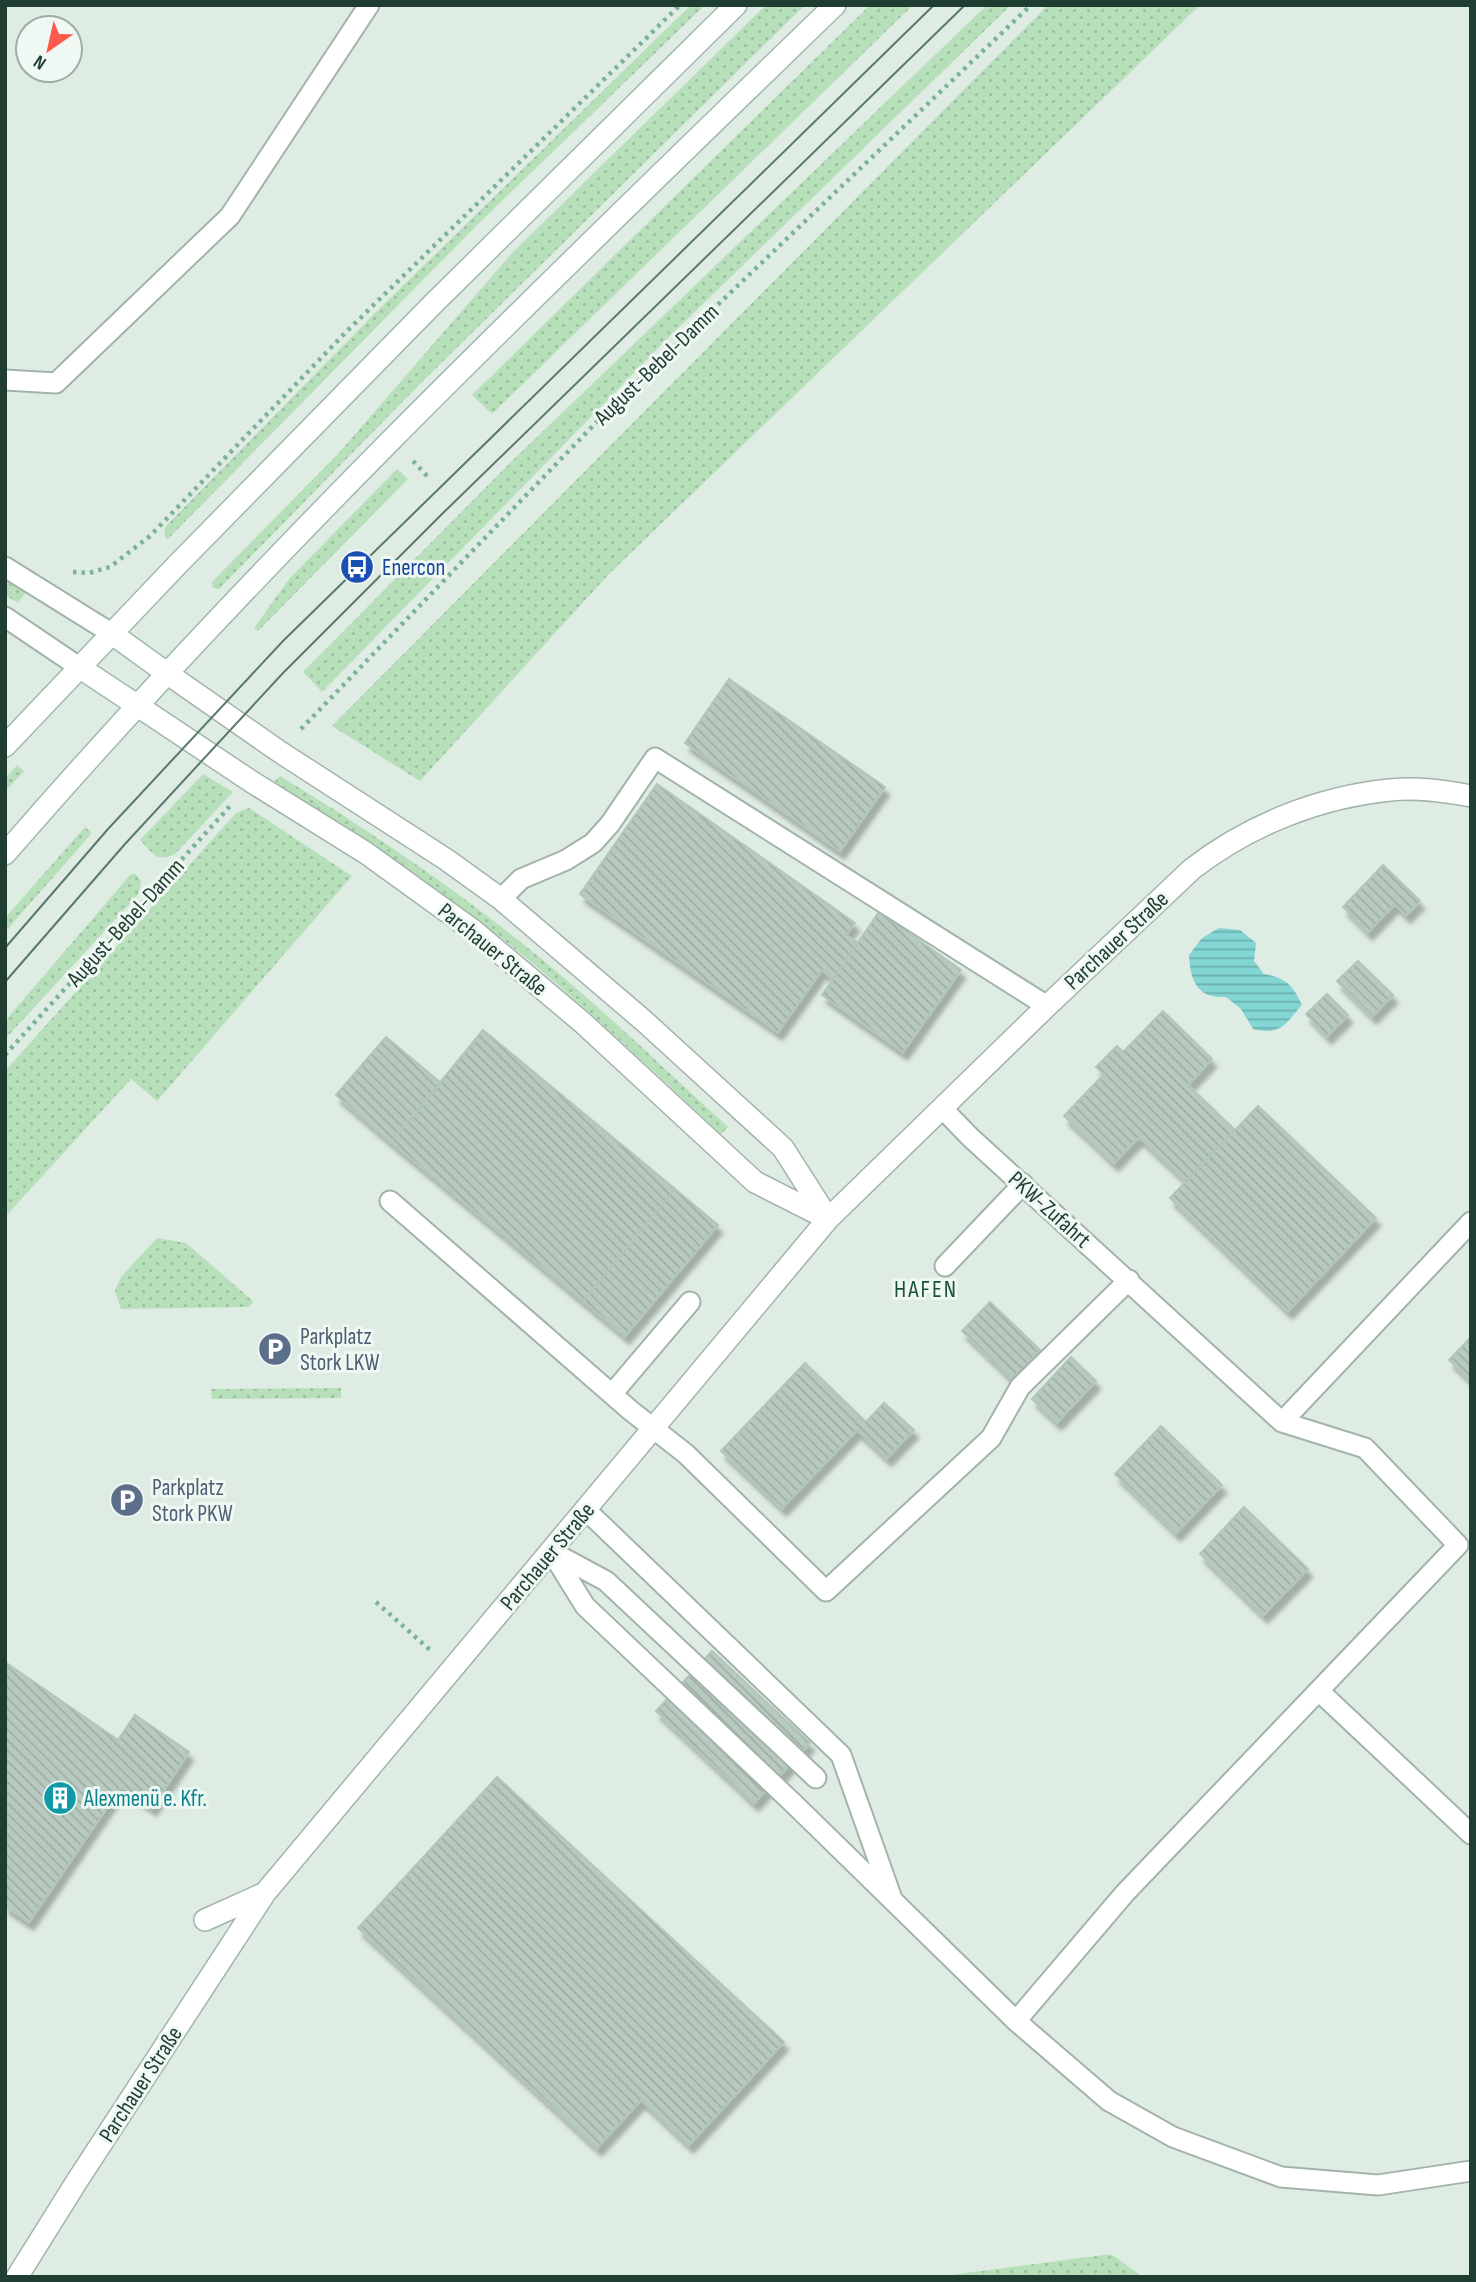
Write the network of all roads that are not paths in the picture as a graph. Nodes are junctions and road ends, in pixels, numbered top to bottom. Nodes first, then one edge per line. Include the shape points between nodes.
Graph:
1 (369, 5) edge
2 (736, 5) edge
3 (835, 5) edge
4 (5, 380) edge
5 (5, 567) edge
6 (5, 617) edge
7 (111, 633) junction
8 (79, 667) junction
9 (168, 674) junction
10 (138, 706) junction
11 (5, 746) edge
12 (1471, 796) edge
13 (5, 854) edge
14 (501, 899) junction
15 (1047, 1006) junction
16 (943, 1109) junction
17 (1023, 1184) junction
18 (390, 1201) dead end
19 (828, 1219) junction
20 (1471, 1222) edge
21 (945, 1266) dead end
22 (1129, 1280) junction
23 (690, 1302) dead end
24 (612, 1394) junction
25 (1282, 1422) junction
26 (654, 1428) junction
27 (586, 1510) junction
28 (1464, 1546) edge
29 (551, 1552) junction
30 (1319, 1691) junction
31 (816, 1778) dead end
32 (1471, 1834) edge
33 (265, 1893) junction
34 (893, 1900) junction
35 (205, 1920) dead end
36 (1016, 2021) junction
37 (1471, 2171) edge
38 (17, 2277) edge

1 - 4 lane via 230,216 56,383
2 - 7 street via 424,312
3 - 9 street via 421,411
5 - 7 lane
6 - 8 lane
7 - 8 street
7 - 9 street
8 - 10 street
8 - 11 street
9 - 10 street
9 - 14 street, Parchauer Straße
10 - 13 street
10 - 19 street, Parchauer Straße via 366,853 474,931 583,1023 755,1182
12 - 15 street, Parchauer Straße via 1392,789 1352,795 1240,836 1192,869
14 - 15 lane via 521,879 593,843 655,758
14 - 19 street, Parchauer Straße via 783,1148
15 - 16 street, Parchauer Straße
16 - 17 lane, PKW-Zufahrt
16 - 19 street, Parchauer Straße
17 - 21 lane
17 - 22 lane, PKW-Zufahrt
18 - 24 lane
19 - 26 street, Parchauer Straße
20 - 25 lane
22 - 25 lane, PKW-Zufahrt
22 - 26 lane via 1020,1387 991,1438 826,1591
23 - 24 lane
24 - 26 lane
25 - 28 lane via 1365,1448
26 - 27 street, Parchauer Straße
27 - 29 street, Parchauer Straße
27 - 34 lane via 841,1755
28 - 30 lane
29 - 31 lane via 606,1581
29 - 33 street, Parchauer Straße
29 - 34 lane via 584,1606
30 - 32 lane
30 - 36 lane via 1125,1893
33 - 35 street, Parchauer Straße
33 - 38 street, Parchauer Straße
34 - 36 lane
36 - 37 lane via 1109,2101 1173,2137 1281,2176 1378,2185

